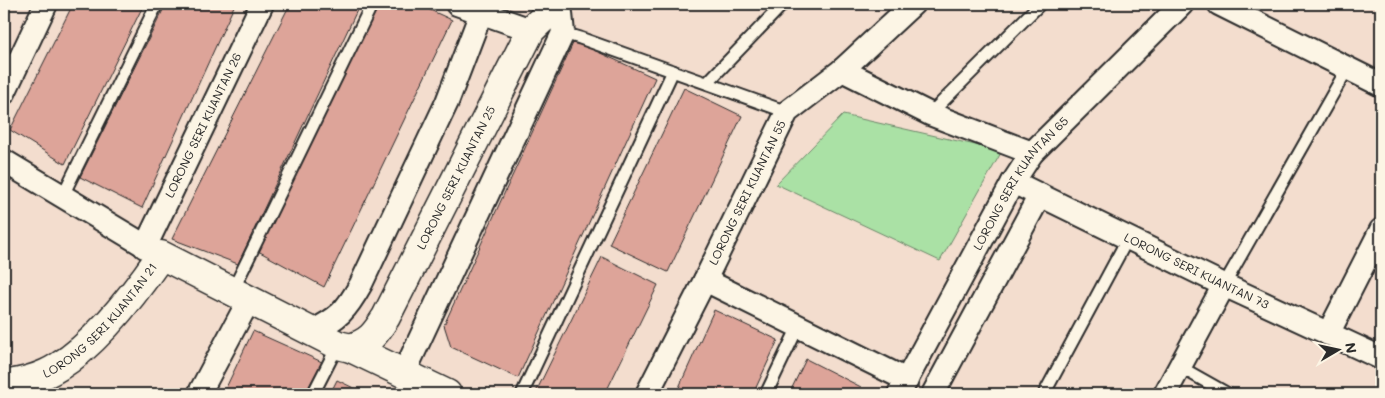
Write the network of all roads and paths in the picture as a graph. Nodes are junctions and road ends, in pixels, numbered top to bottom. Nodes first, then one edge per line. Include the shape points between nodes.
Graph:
1 (46, 4) edge
2 (157, 4) edge
3 (262, 4) edge
4 (372, 4) edge
5 (457, 4) edge
6 (559, 4) edge
7 (783, 4) edge
8 (913, 4) edge
9 (1040, 4) edge
10 (1182, 4) edge
11 (1218, 4) edge
12 (481, 12) junction
13 (531, 30) junction
14 (563, 33) junction
15 (1347, 69) junction
16 (842, 70) junction
17 (673, 71) junction
18 (707, 83) junction
19 (1381, 85) edge
20 (4, 92) edge
21 (787, 112) junction
22 (930, 114) junction
23 (1032, 153) junction
24 (4, 161) edge
25 (1013, 182) junction
26 (1040, 195) junction
27 (62, 197) junction
28 (1381, 230) edge
29 (1128, 238) junction
30 (153, 251) junction
31 (705, 280) junction
32 (1224, 285) junction
33 (240, 296) junction
34 (798, 327) junction
35 (311, 332) junction
36 (1328, 334) junction
37 (344, 347) junction
38 (1381, 358) edge
39 (1180, 367) junction
40 (404, 373) junction
41 (4, 385) edge
42 (903, 387) edge
43 (435, 392) edge
44 (199, 394) edge
45 (313, 394) edge
46 (522, 394) edge
47 (647, 394) edge
48 (766, 394) edge
49 (933, 394) edge
50 (1044, 394) edge
51 (1165, 394) edge
52 (1228, 394) edge

1 - 20 street
2 - 27 lane
3 - 30 street, LORONG SERI KUANTAN 26
4 - 33 lane
5 - 12 street
6 - 13 street, LORONG SERI KUANTAN 25
6 - 14 street
7 - 18 lane
8 - 16 street, LORONG SERI KUANTAN 55
9 - 22 lane
10 - 23 street, LORONG SERI KUANTAN 65
11 - 15 street
12 - 13 street
12 - 35 street via 447,102 361,284 341,314
13 - 37 street, LORONG SERI KUANTAN 25 via 386,317 364,344
14 - 17 lane
14 - 40 street
15 - 19 street
15 - 32 lane
16 - 21 street, LORONG SERI KUANTAN 55
16 - 22 street
17 - 18 lane
17 - 46 lane
18 - 21 lane
21 - 31 street, LORONG SERI KUANTAN 55
22 - 23 street
23 - 25 street, LORONG SERI KUANTAN 65
24 - 27 street
25 - 26 street, LORONG SERI KUANTAN 73
25 - 42 street, LORONG SERI KUANTAN 65
26 - 29 street, LORONG SERI KUANTAN 73
26 - 49 street
27 - 30 street
28 - 36 street
29 - 32 street, LORONG SERI KUANTAN 73
29 - 50 lane
30 - 33 street
30 - 41 street, LORONG SERI KUANTAN 21 via 140,286 88,343 50,372
31 - 34 street
31 - 47 street, LORONG SERI KUANTAN 55
32 - 36 street, LORONG SERI KUANTAN 73
32 - 39 street
33 - 35 street
33 - 44 street
34 - 42 street
34 - 48 lane
35 - 37 street
36 - 38 street, LORONG SERI KUANTAN 73
37 - 40 street
37 - 45 lane
39 - 51 street
39 - 52 lane
40 - 43 street

